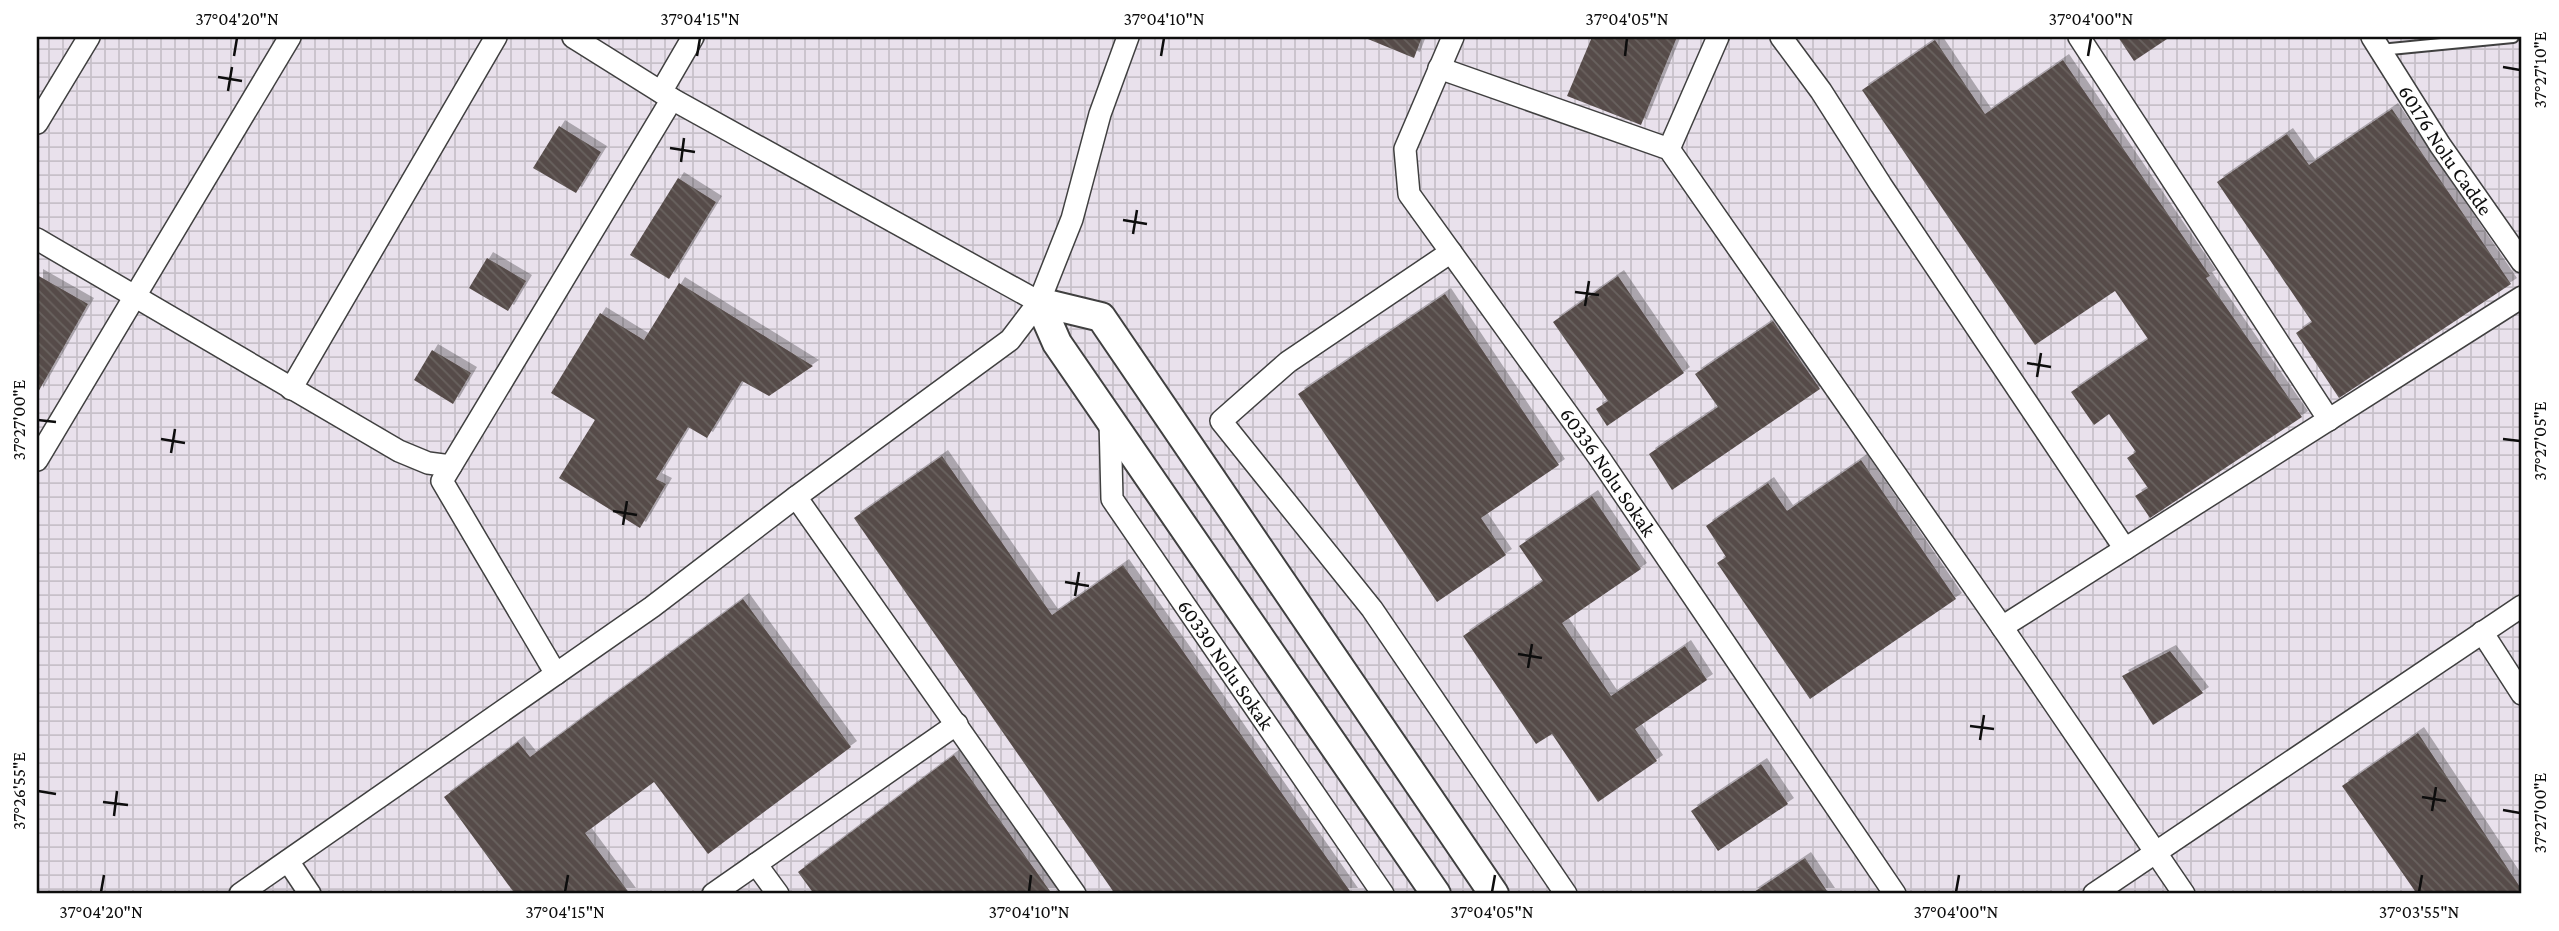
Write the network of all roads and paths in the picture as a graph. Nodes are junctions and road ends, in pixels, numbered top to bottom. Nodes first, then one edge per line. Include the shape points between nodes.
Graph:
1 (89, 37) edge
2 (290, 37) edge
3 (496, 37) edge
4 (573, 37) edge
5 (693, 37) edge
6 (1128, 37) edge
7 (1453, 37) edge
8 (1718, 37) edge
9 (1781, 37) edge
10 (2079, 37) edge
11 (2513, 37) edge
12 (2376, 43) edge
13 (1439, 68) junction
14 (666, 95) junction
15 (37, 123) edge
16 (1669, 149) junction
17 (37, 239) edge
18 (1451, 252) junction
19 (2522, 262) edge
20 (134, 296) junction
21 (2522, 297) edge
22 (1039, 302) junction
23 (291, 388) junction
24 (1110, 420) junction
25 (2329, 420) junction
26 (37, 460) edge
27 (451, 466) junction
28 (796, 497) junction
29 (2125, 549) junction
30 (2522, 606) edge
31 (2002, 628) junction
32 (2482, 632) junction
33 (556, 674) junction
34 (2522, 694) edge
35 (957, 723) junction
36 (2155, 853) junction
37 (288, 861) junction
38 (756, 864) junction
39 (240, 894) edge
40 (310, 894) edge
41 (713, 894) edge
42 (778, 894) edge
43 (1075, 894) edge
44 (1383, 894) edge
45 (1436, 894) edge
46 (1494, 894) edge
47 (1566, 894) edge
48 (1895, 894) edge
49 (2094, 894) edge
50 (2184, 894) edge

1 - 15 street
2 - 20 street
3 - 23 street
4 - 14 street
5 - 14 street
6 - 22 street via 1100,114 1072,219
7 - 13 street, 60336 Nolu Sokak
8 - 16 street
9 - 29 street
10 - 25 street
11 - 12 lane
12 - 19 street, 60176 Nolu Cadde
13 - 16 street
13 - 18 street, 60336 Nolu Sokak via 1405,149 1409,194
14 - 22 street
14 - 27 street
16 - 31 street
17 - 20 street
18 - 47 street via 1287,362 1221,421 1372,610
18 - 48 street, 60336 Nolu Sokak via 1598,456
20 - 23 street
20 - 26 street
21 - 25 street
22 - 24 street via 1057,343
22 - 28 street via 1010,340
22 - 46 street via 1101,317
23 - 27 street via 399,451
24 - 44 street, 60330 Nolu Sokak via 1112,499
24 - 45 street
25 - 29 street
27 - 33 street via 442,481
28 - 33 street
28 - 35 street
29 - 31 street
30 - 32 street
31 - 36 street
32 - 34 street
32 - 36 street
33 - 37 street
35 - 38 street
35 - 43 street
36 - 49 street
36 - 50 street
37 - 39 street
37 - 40 street
38 - 41 street
38 - 42 street

